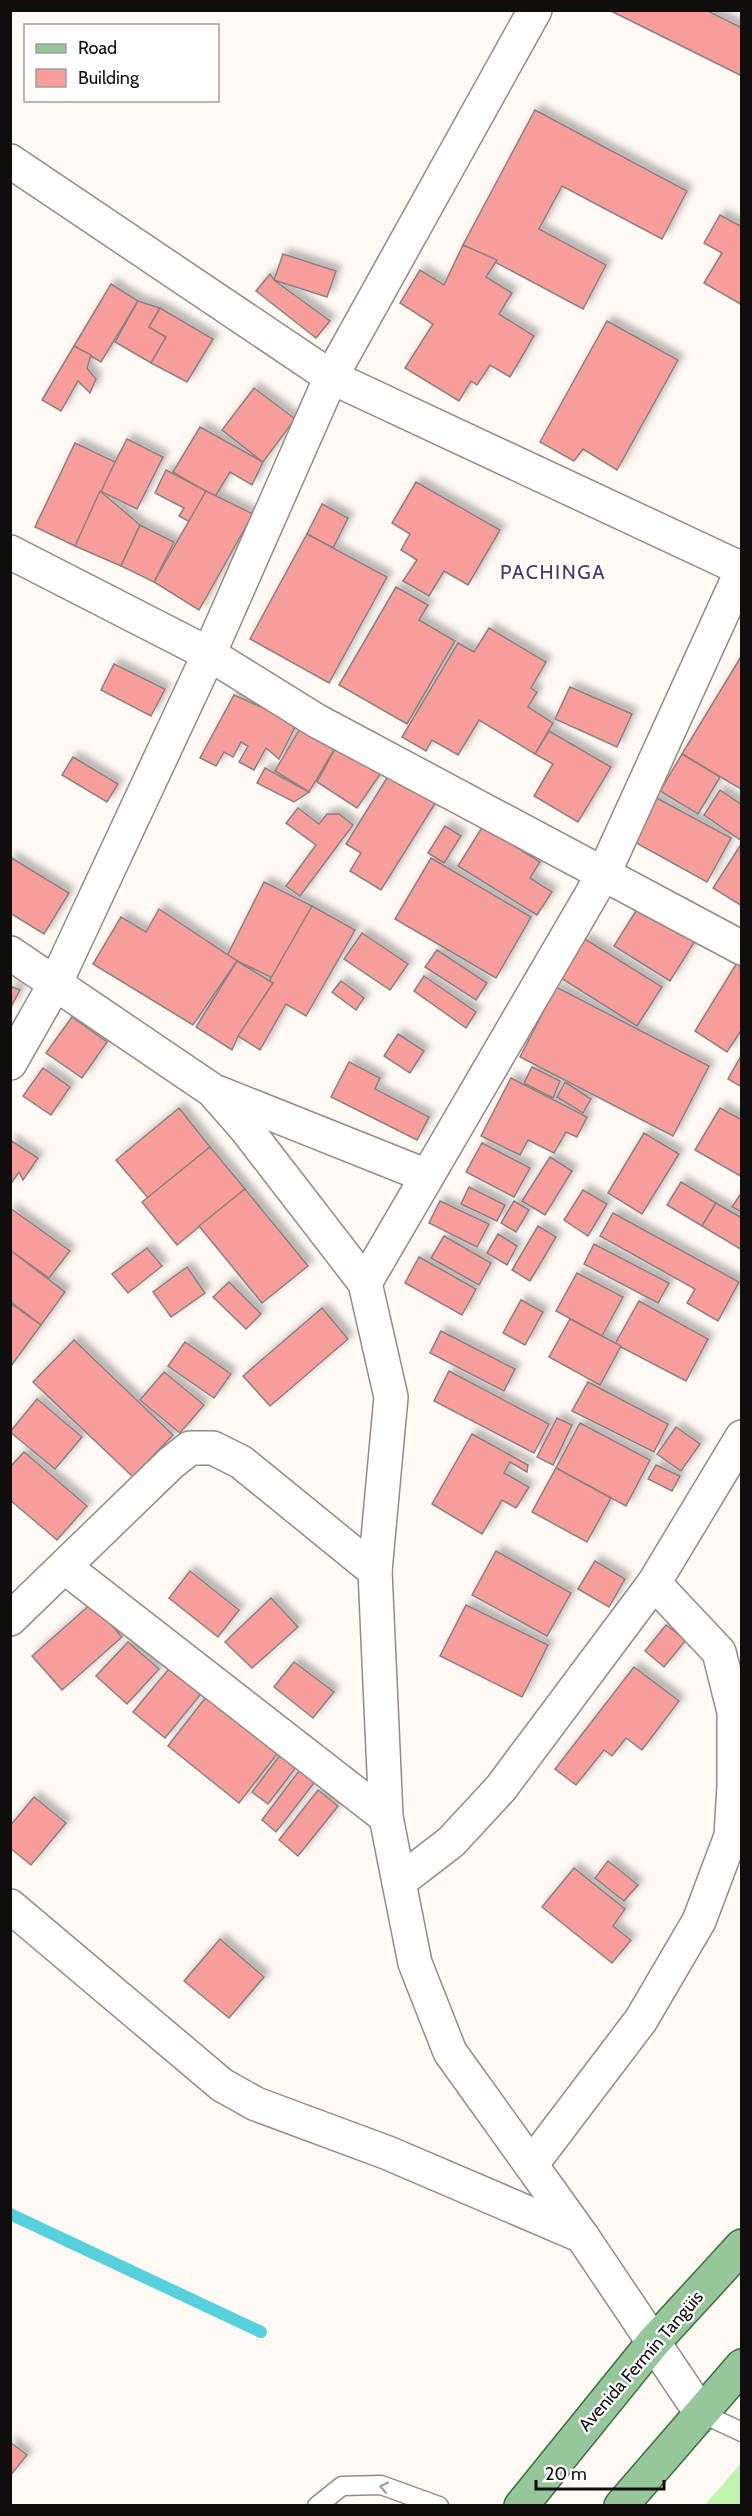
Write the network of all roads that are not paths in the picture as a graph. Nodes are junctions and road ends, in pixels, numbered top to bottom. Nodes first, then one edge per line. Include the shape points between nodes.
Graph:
1 (536, 10) edge
2 (10, 161) edge
3 (331, 377) junction
4 (10, 552) edge
5 (741, 570) edge
6 (209, 654) junction
7 (604, 873) junction
8 (741, 948) edge
9 (10, 953) edge
10 (55, 984) junction
11 (10, 1063) edge
12 (212, 1090) junction
13 (427, 1176) junction
14 (365, 1283) junction
15 (741, 1437) edge
16 (66, 1568) junction
17 (375, 1571) junction
18 (654, 1583) junction
19 (10, 1619) edge
20 (386, 1816) junction
21 (399, 1882) junction
22 (10, 1906) edge
23 (531, 2165) junction
24 (582, 2236) junction
25 (741, 2246) edge
26 (652, 2344) junction
27 (741, 2366) edge
28 (701, 2413) junction
29 (741, 2432) edge
30 (317, 2505) edge
31 (439, 2505) edge
32 (521, 2505) edge
33 (621, 2505) edge

1 - 3 street
2 - 3 street
3 - 5 street
3 - 6 street
4 - 6 street
5 - 7 street
6 - 7 street via 317,721
6 - 10 street
7 - 8 street
7 - 13 street
9 - 10 street
10 - 11 street
10 - 12 street
12 - 13 street
12 - 14 street
13 - 14 street
14 - 17 street via 391,1397
15 - 18 street
16 - 17 street via 171,1462 190,1448 213,1448 241,1462
16 - 19 street
16 - 20 street
17 - 20 street
18 - 21 street via 501,1788 451,1842
18 - 23 street via 719,1653 734,1712 731,1836 699,1922 641,2020
20 - 21 street
21 - 23 street via 415,1963 450,2052
22 - 24 street via 222,2085 256,2104 387,2153
23 - 24 street
24 - 26 street
25 - 26 main road, Avenida Fermín Tangüis
26 - 28 street
26 - 32 main road, Avenida Fermín Tangüis
27 - 28 main road
28 - 29 lane
28 - 33 main road
31 -> 30 lane via 381,2485 342,2486

